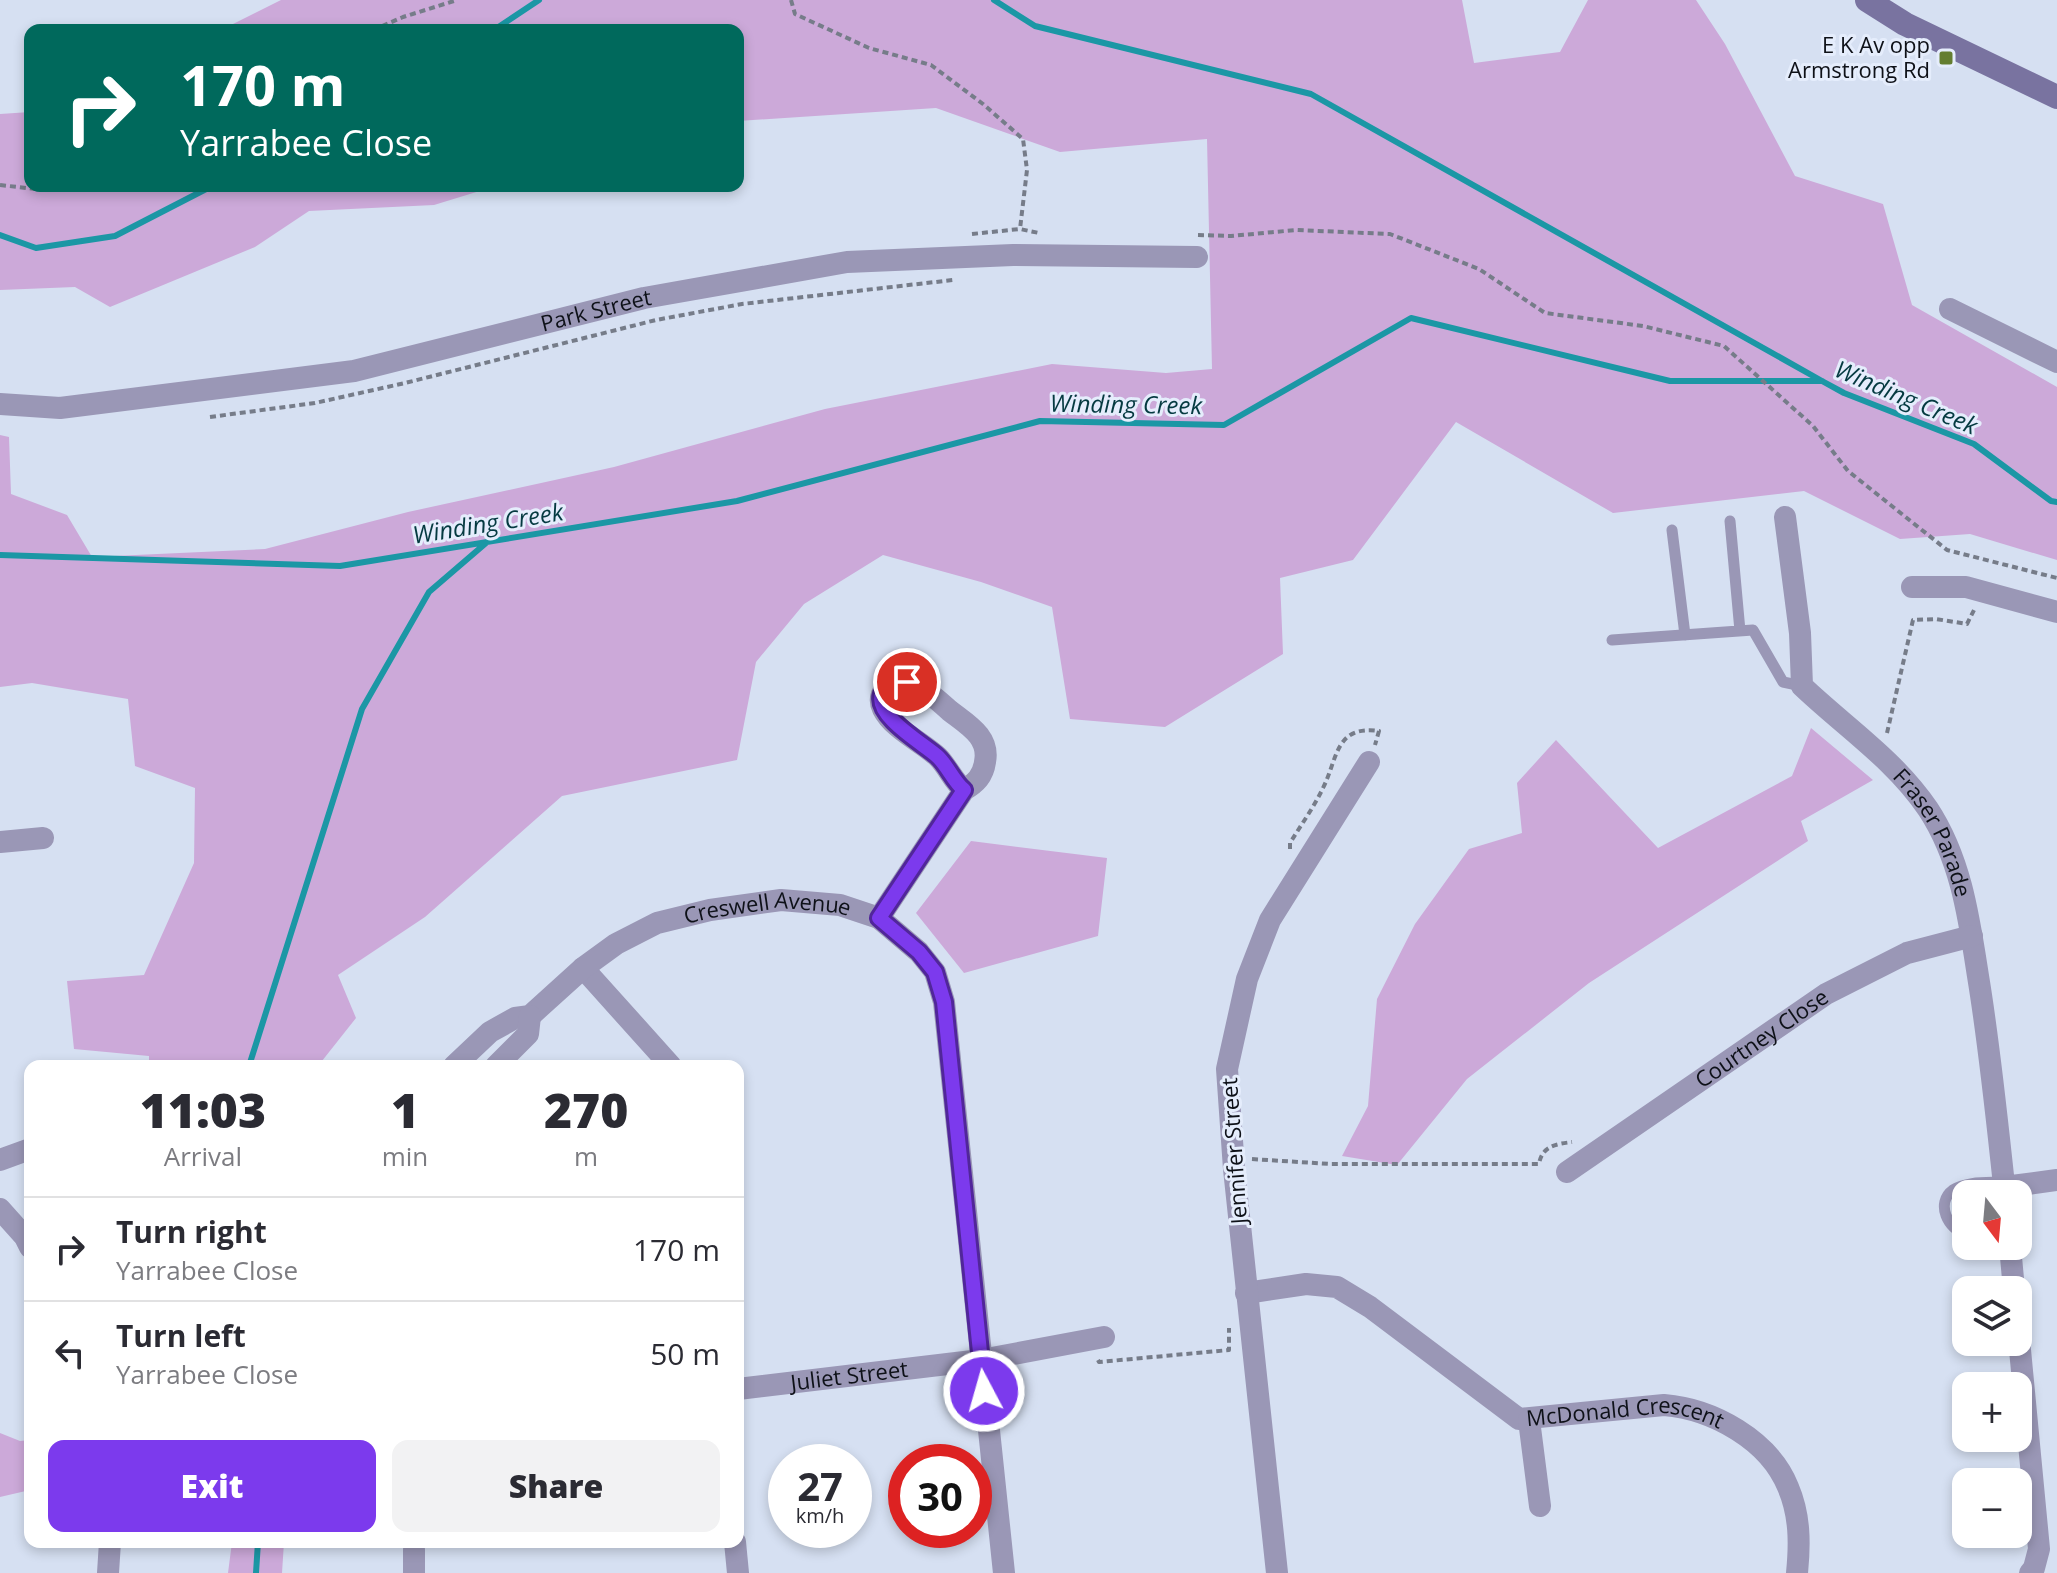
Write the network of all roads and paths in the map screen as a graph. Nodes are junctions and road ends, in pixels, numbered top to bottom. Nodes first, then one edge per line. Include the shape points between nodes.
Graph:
1 (457, 0) edge
2 (791, 0) edge
3 (1867, 0) edge
4 (387, 24) edge
5 (2057, 97) edge
6 (0, 185) edge
7 (24, 188) edge
8 (1020, 229) dead end
9 (1034, 232) dead end
10 (1203, 234) dead end
11 (1036, 255) junction
12 (1197, 257) dead end
13 (962, 279) dead end
14 (1950, 309) dead end
15 (2057, 362) edge
16 (0, 404) edge
17 (210, 417) dead end
18 (1785, 517) dead end
19 (1730, 521) dead end
20 (1672, 530) dead end
21 (2057, 578) edge
22 (1912, 587) dead end
23 (1981, 607) dead end
24 (2057, 612) edge
25 (1740, 631) junction
26 (1685, 635) junction
27 (1612, 640) dead end
28 (1802, 686) junction
29 (1874, 749) junction
30 (1369, 762) dead end
31 (964, 790) junction
32 (43, 838) dead end
33 (0, 842) edge
34 (879, 918) junction
35 (1972, 936) junction
36 (583, 968) junction
37 (530, 1016) junction
38 (460, 1060) edge
39 (502, 1060) edge
40 (666, 1060) edge
41 (1573, 1142) dead end
42 (24, 1151) edge
43 (1233, 1158) junction
44 (0, 1160) edge
45 (1567, 1172) dead end
46 (2003, 1180) edge
47 (2057, 1180) edge
48 (2032, 1184) edge
49 (1952, 1192) edge
50 (0, 1209) edge
51 (1952, 1228) edge
52 (24, 1236) edge
53 (1246, 1293) junction
54 (1104, 1337) dead end
55 (1229, 1350) dead end
56 (2021, 1356) edge
57 (981, 1360) junction
58 (1099, 1362) dead end
59 (744, 1388) edge
60 (1529, 1420) junction
61 (1540, 1506) dead end
62 (110, 1548) edge
63 (736, 1548) edge
64 (414, 1550) dead end
65 (108, 1573) edge
66 (414, 1573) edge
67 (738, 1573) edge
68 (1004, 1573) edge
69 (1277, 1573) edge
70 (1797, 1573) edge
71 (2030, 1573) edge

1 - 4 path
2 - 8 path via 795,14 869,48 931,65 1023,139 1027,170
3 - 5 street via 1905,24
6 - 7 path
9 - 11 path
10 - 21 path via 1390,234 1479,269 1545,313 1643,326 1724,346 1813,426 1848,471 1947,550
11 - 12 street, Park Street
11 - 16 street, Park Street via 847,262 644,298 354,371 60,408
13 - 17 path via 670,317 315,403
14 - 15 street
18 - 28 street
19 - 25 lane
20 - 26 lane
22 - 24 street via 1966,587
23 - 29 path via 1967,624 1913,620 1890,728
25 - 26 lane
25 - 28 lane via 1753,630 1783,682
26 - 27 lane
28 - 29 street, Fraser Parade
29 - 35 street, Fraser Parade via 1929,810 1959,872
30 - 43 street, Jennifer Street via 1270,920 1247,979 1227,1069
31 - 31 street via 939,758 884,711 880,700 890,684 915,685 983,740 983,772
31 - 34 street
32 - 33 street
34 - 36 street, Creswell Avenue via 840,905 781,900 710,910 657,923
34 - 57 street, Creswell Avenue via 935,972 944,1002
35 - 45 street, Courtney Close via 1907,953 1826,994
35 - 46 street, Fraser Parade
36 - 37 street, Creswell Avenue
36 - 40 street
37 - 38 street, Creswell Avenue via 490,1032
37 - 39 street, Creswell Avenue via 528,1034
41 - 43 path via 1551,1145 1539,1164 1331,1164
42 - 44 street
43 - 53 street, Jennifer Street
47 - 48 street
49 - 51 lane via 1946,1218
50 - 52 street
53 - 60 street, McDonald Crescent via 1306,1284 1337,1287 1500,1408
53 - 69 street, Jennifer Street
54 - 57 street, Juliet Street
55 - 58 path
56 - 71 street via 2039,1549
57 - 59 street, Juliet Street
57 - 68 street, Creswell Avenue
60 - 61 street
60 - 70 street, McDonald Crescent via 1664,1405 1739,1429 1773,1462 1789,1489 1798,1520
62 - 65 street
63 - 67 street
64 - 66 street

